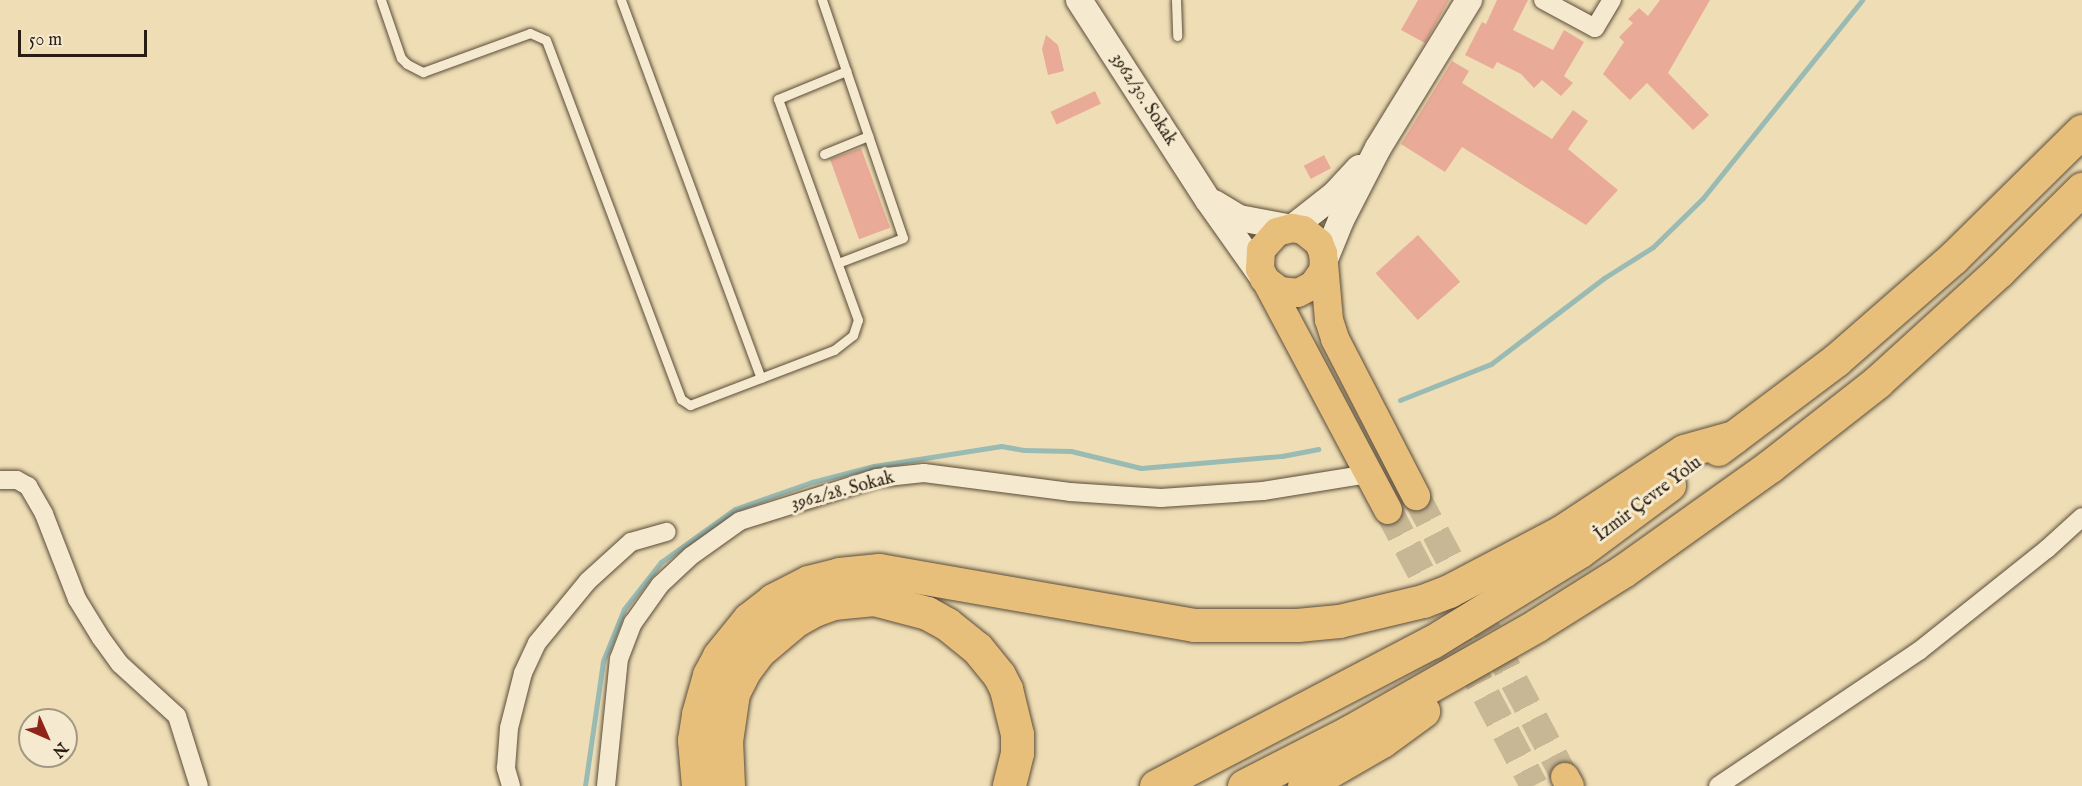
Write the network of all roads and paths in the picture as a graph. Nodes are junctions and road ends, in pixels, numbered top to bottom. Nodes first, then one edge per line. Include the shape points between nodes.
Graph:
1 (381, 0) edge
2 (621, 0) edge
3 (822, 0) edge
4 (1079, 0) edge
5 (1176, 0) edge
6 (1468, 0) edge
7 (1543, 0) edge
8 (1612, 0) edge
9 (1177, 36) dead end
10 (846, 71) junction
11 (2082, 131) edge
12 (868, 136) junction
13 (1378, 148) junction
14 (824, 154) dead end
15 (2082, 189) edge
16 (1208, 200) junction
17 (1292, 228) junction
18 (1324, 262) junction
19 (838, 263) junction
20 (1264, 279) junction
21 (761, 378) junction
22 (1734, 436) junction
23 (1368, 474) junction
24 (0, 480) edge
25 (1416, 496) tunnel mouth
26 (1388, 510) tunnel mouth
27 (2082, 517) edge
28 (667, 532) dead end
29 (1538, 626) junction
30 (199, 786) edge
31 (511, 786) edge
32 (606, 786) edge
33 (699, 786) edge
34 (728, 786) edge
35 (1009, 786) edge
36 (1156, 786) edge
37 (1244, 786) edge
38 (1304, 786) edge
39 (1718, 786) edge

1 - 21 lane via 401,58 423,72 530,33 546,40 681,399 690,405
2 - 21 lane
3 - 10 lane
4 - 16 main road, 3962/30. Sokak
5 - 9 lane
6 - 13 main road
7 - 8 street via 1595,28
10 - 12 lane
10 - 19 lane via 778,99
11 - 22 highway, İzmir Çevre Yolu via 1953,258 1836,360
12 - 14 lane
12 - 19 lane via 903,238
13 - 17 main road via 1334,195
13 - 18 main road
15 - 29 highway via 1877,382 1770,466
16 - 17 main road via 1239,218
16 - 20 main road, 3962/30. Sokak
17 - 18 main road via 1319,243
17 - 20 main road via 1277,232 1265,243 1259,258
18 - 20 main road via 1313,285 1298,293 1280,291
18 - 25 main road via 1329,320 1335,339
19 - 21 lane via 858,320 853,335 834,350
20 - 23 main road
22 - 33 highway via 1684,451 1561,532 1467,583 1423,601 1339,621 1253,627 1194,625 879,570 807,582 761,609 719,656 698,714 694,740
22 - 36 highway, İzmir Çevre Yolu via 1580,552 1432,642
23 - 26 main road
23 - 32 street, 3962/28. Sokak via 1263,491 1161,498 1070,492 924,473 877,478 740,521 691,556 660,585 633,623 619,659
24 - 30 street via 17,480 28,486 44,514 77,599 101,638 120,664 177,716
27 - 39 street via 1919,651
28 - 31 street via 631,542 588,581 537,643 523,673 509,728 506,768
29 - 37 highway
29 - 38 highway via 1382,741
34 - 35 highway via 726,741 733,693 759,651 814,610 833,603 874,599 927,613 946,624 977,648 999,675 1017,734

